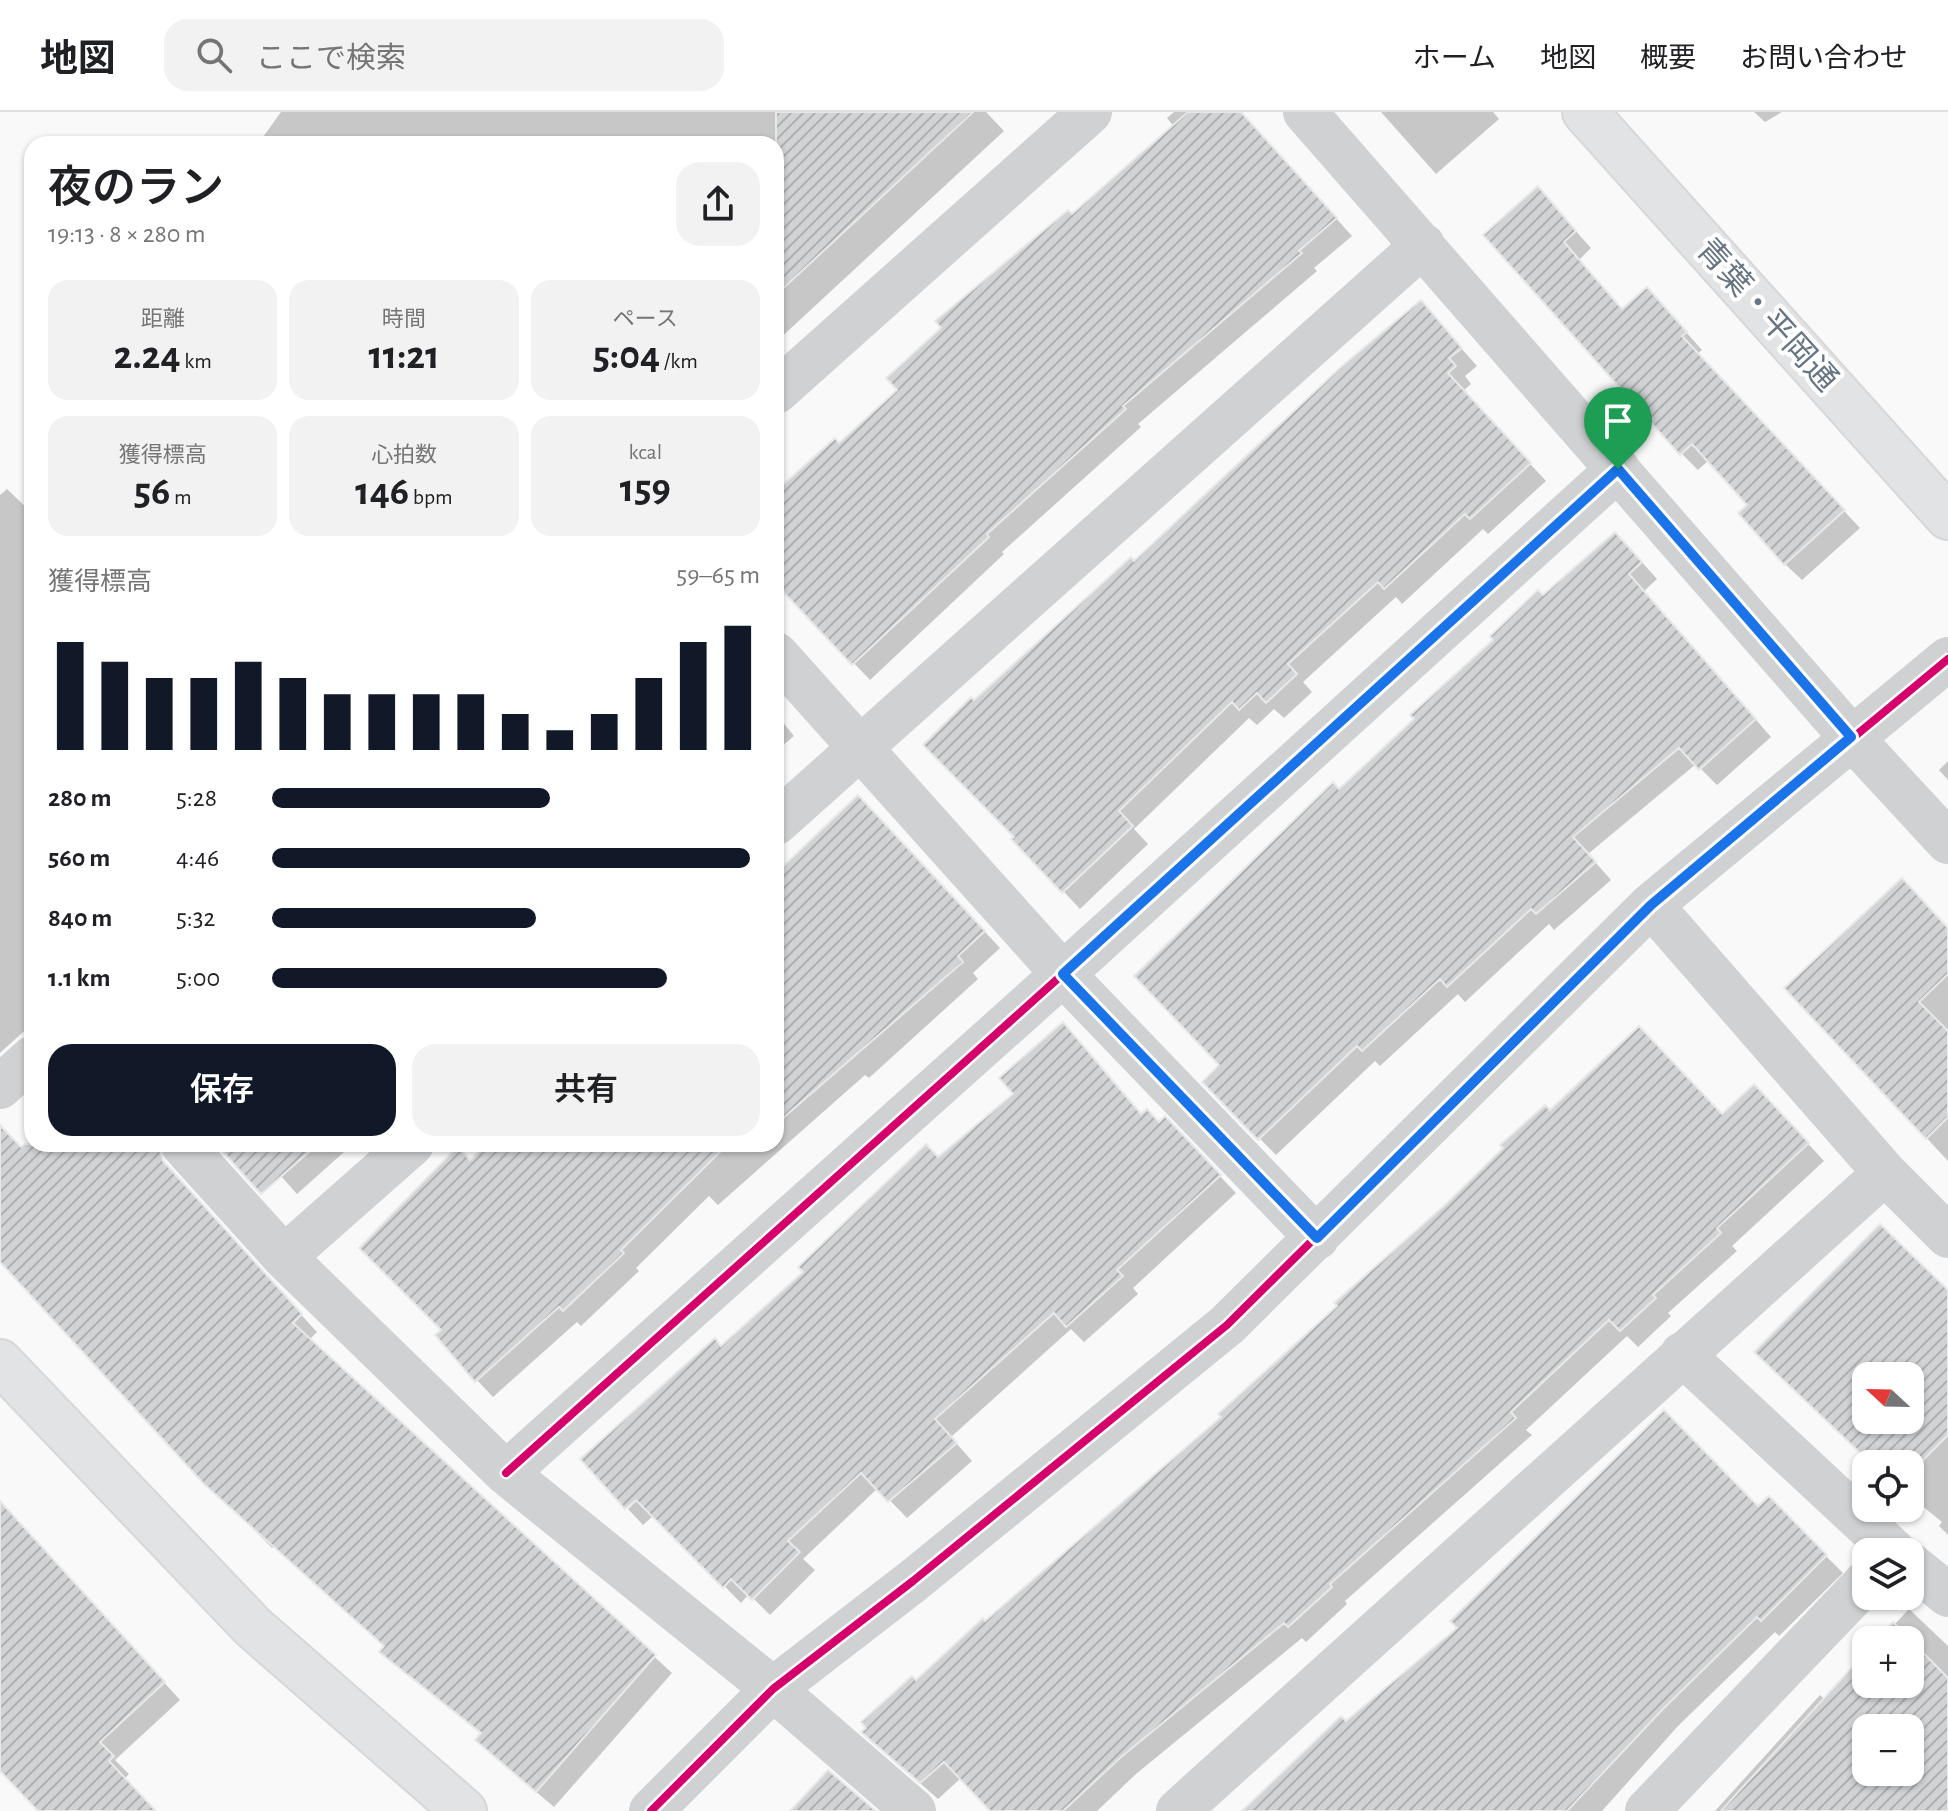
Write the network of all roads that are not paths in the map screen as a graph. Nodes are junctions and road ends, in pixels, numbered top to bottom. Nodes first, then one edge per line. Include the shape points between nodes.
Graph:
1 (1090, 112) edge
2 (1305, 112) edge
3 (1585, 112) edge
4 (1423, 245) junction
5 (784, 385) edge
6 (1618, 469) junction
7 (1948, 517) edge
8 (1948, 659) edge
9 (784, 663) edge
10 (1851, 737) junction
11 (860, 749) junction
12 (784, 816) edge
13 (1948, 842) edge
14 (1651, 905) junction
15 (1063, 974) junction
16 (24, 1065) edge
17 (0, 1087) edge
18 (189, 1152) edge
19 (403, 1152) edge
20 (1885, 1173) junction
21 (1948, 1236) edge
22 (1317, 1238) junction
23 (284, 1257) junction
24 (1682, 1354) junction
25 (0, 1362) edge
26 (506, 1473) junction
27 (1880, 1538) edge
28 (1924, 1575) edge
29 (1948, 1595) edge
30 (1852, 1597) edge
31 (773, 1689) junction
32 (464, 1811) edge
33 (651, 1811) edge
34 (914, 1811) edge
35 (1178, 1811) edge
36 (1647, 1811) edge

1 - 5 street
2 - 4 street
3 - 7 street, 青葉・平岡通
4 - 6 street
4 - 11 street
6 - 10 street
6 - 15 street
8 - 10 street
9 - 11 street
10 - 13 street
10 - 14 street
11 - 12 street
11 - 15 street
14 - 20 street
14 - 22 street
15 - 22 street
15 - 26 street
16 - 17 street
18 - 23 street
19 - 23 street
20 - 21 street
20 - 24 street
22 - 31 street via 1227,1325
23 - 26 street
24 - 27 street
24 - 35 street
25 - 32 street via 253,1627
26 - 31 street
28 - 29 street
30 - 36 street
31 - 33 street
31 - 34 street

